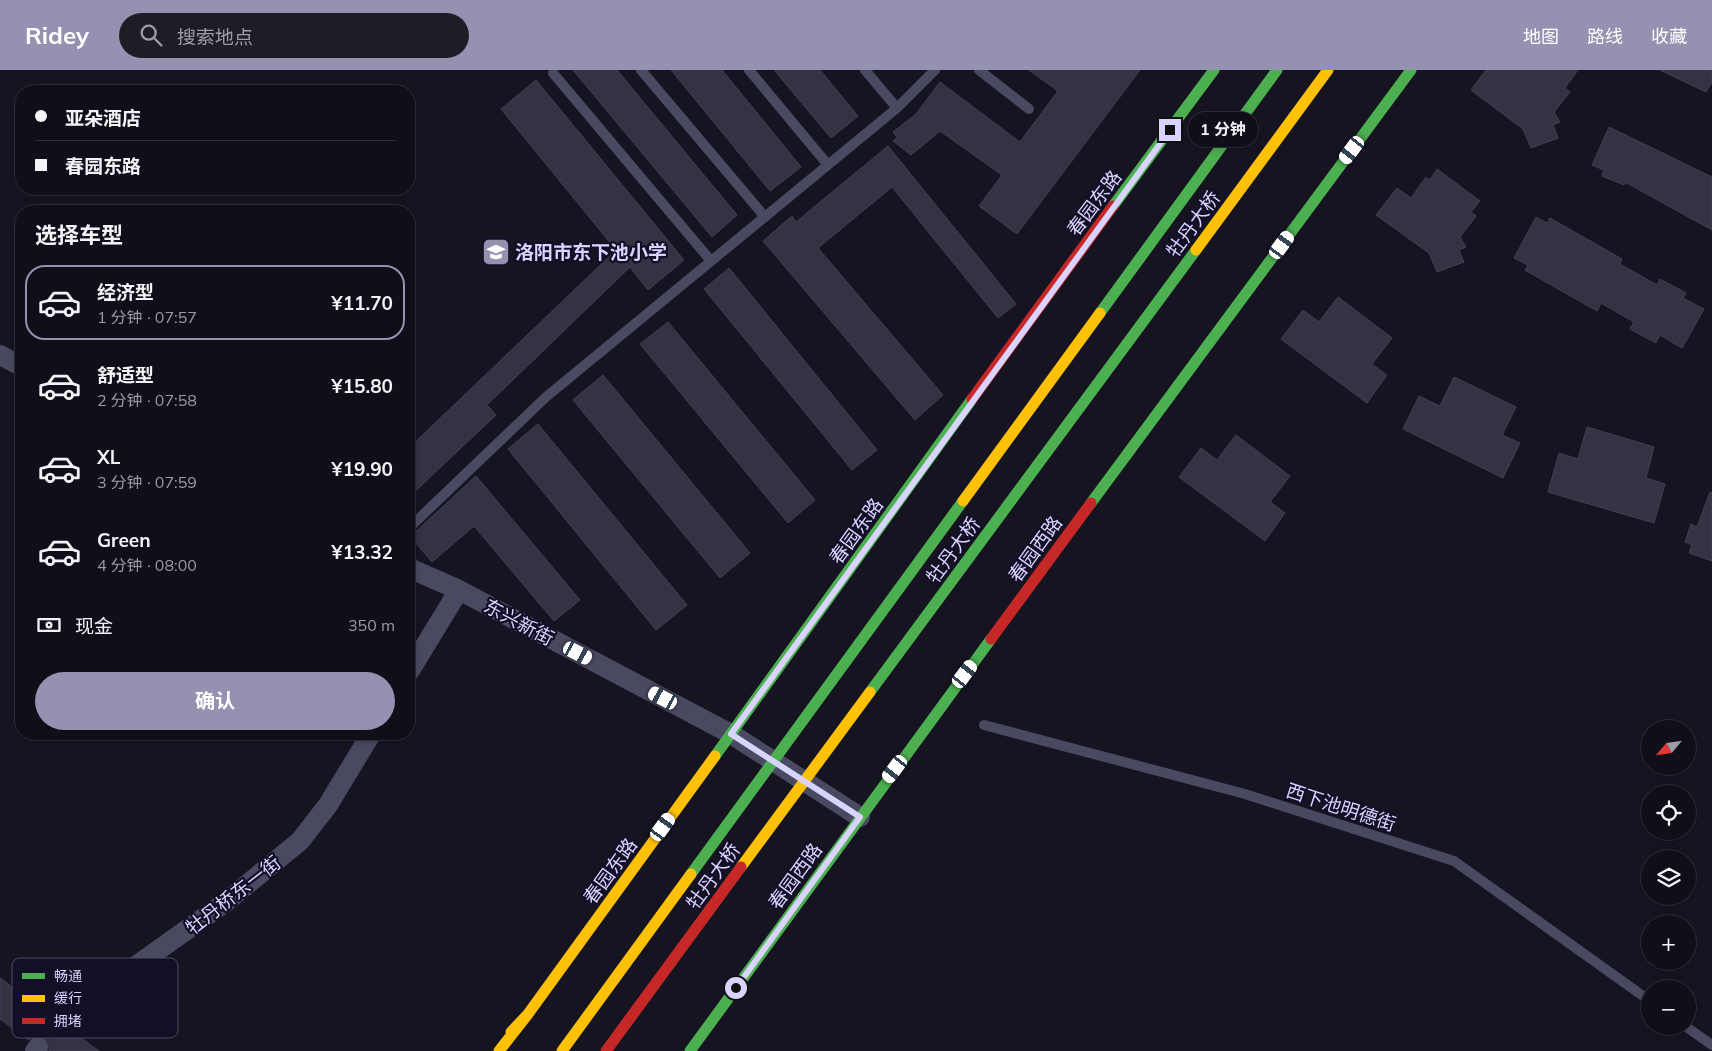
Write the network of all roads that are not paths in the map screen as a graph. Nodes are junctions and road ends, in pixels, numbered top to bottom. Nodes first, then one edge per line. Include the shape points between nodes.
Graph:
1 (641, 70) edge
2 (748, 70) edge
3 (865, 70) edge
4 (935, 70) edge
5 (979, 70) edge
6 (1214, 70) edge
7 (1277, 70) edge
8 (1328, 70) edge
9 (1411, 70) edge
10 (553, 73) dead end
11 (897, 108) junction
12 (1029, 109) dead end
13 (828, 165) junction
14 (765, 217) junction
15 (711, 261) junction
16 (0, 355) edge
17 (15, 363) edge
18 (415, 522) edge
19 (415, 571) edge
20 (458, 590) junction
21 (415, 662) edge
22 (984, 725) dead end
23 (731, 734) junction
24 (367, 740) edge
25 (860, 817) junction
26 (147, 958) edge
27 (1641, 995) edge
28 (528, 1014) junction
29 (1696, 1033) edge
30 (1712, 1045) edge
31 (493, 1051) edge
32 (499, 1051) edge
33 (562, 1051) edge
34 (606, 1051) edge
35 (690, 1051) edge

1 - 14 lane
2 - 13 lane
3 - 11 lane
4 - 11 lane
5 - 12 lane
6 - 23 main road, 春园东路
7 - 33 main road, 牡丹大桥, bridge
8 - 34 main road, 牡丹大桥, bridge
9 - 25 main road, 春园西路
10 - 15 lane
11 - 13 lane
13 - 14 lane
14 - 15 lane
15 - 18 lane via 546,397
16 - 17 street
19 - 20 street, 东兴新街
20 - 21 street
20 - 23 street, 东兴新街
22 - 27 lane, 西下池明德街 via 1245,794 1454,862
23 - 25 street, 东兴新街
23 - 28 main road, 春园东路
24 - 26 street, 牡丹桥东一街 via 328,805 300,841 227,901
25 - 35 main road, 春园西路
28 - 31 main road
28 - 32 main road
29 - 30 lane

